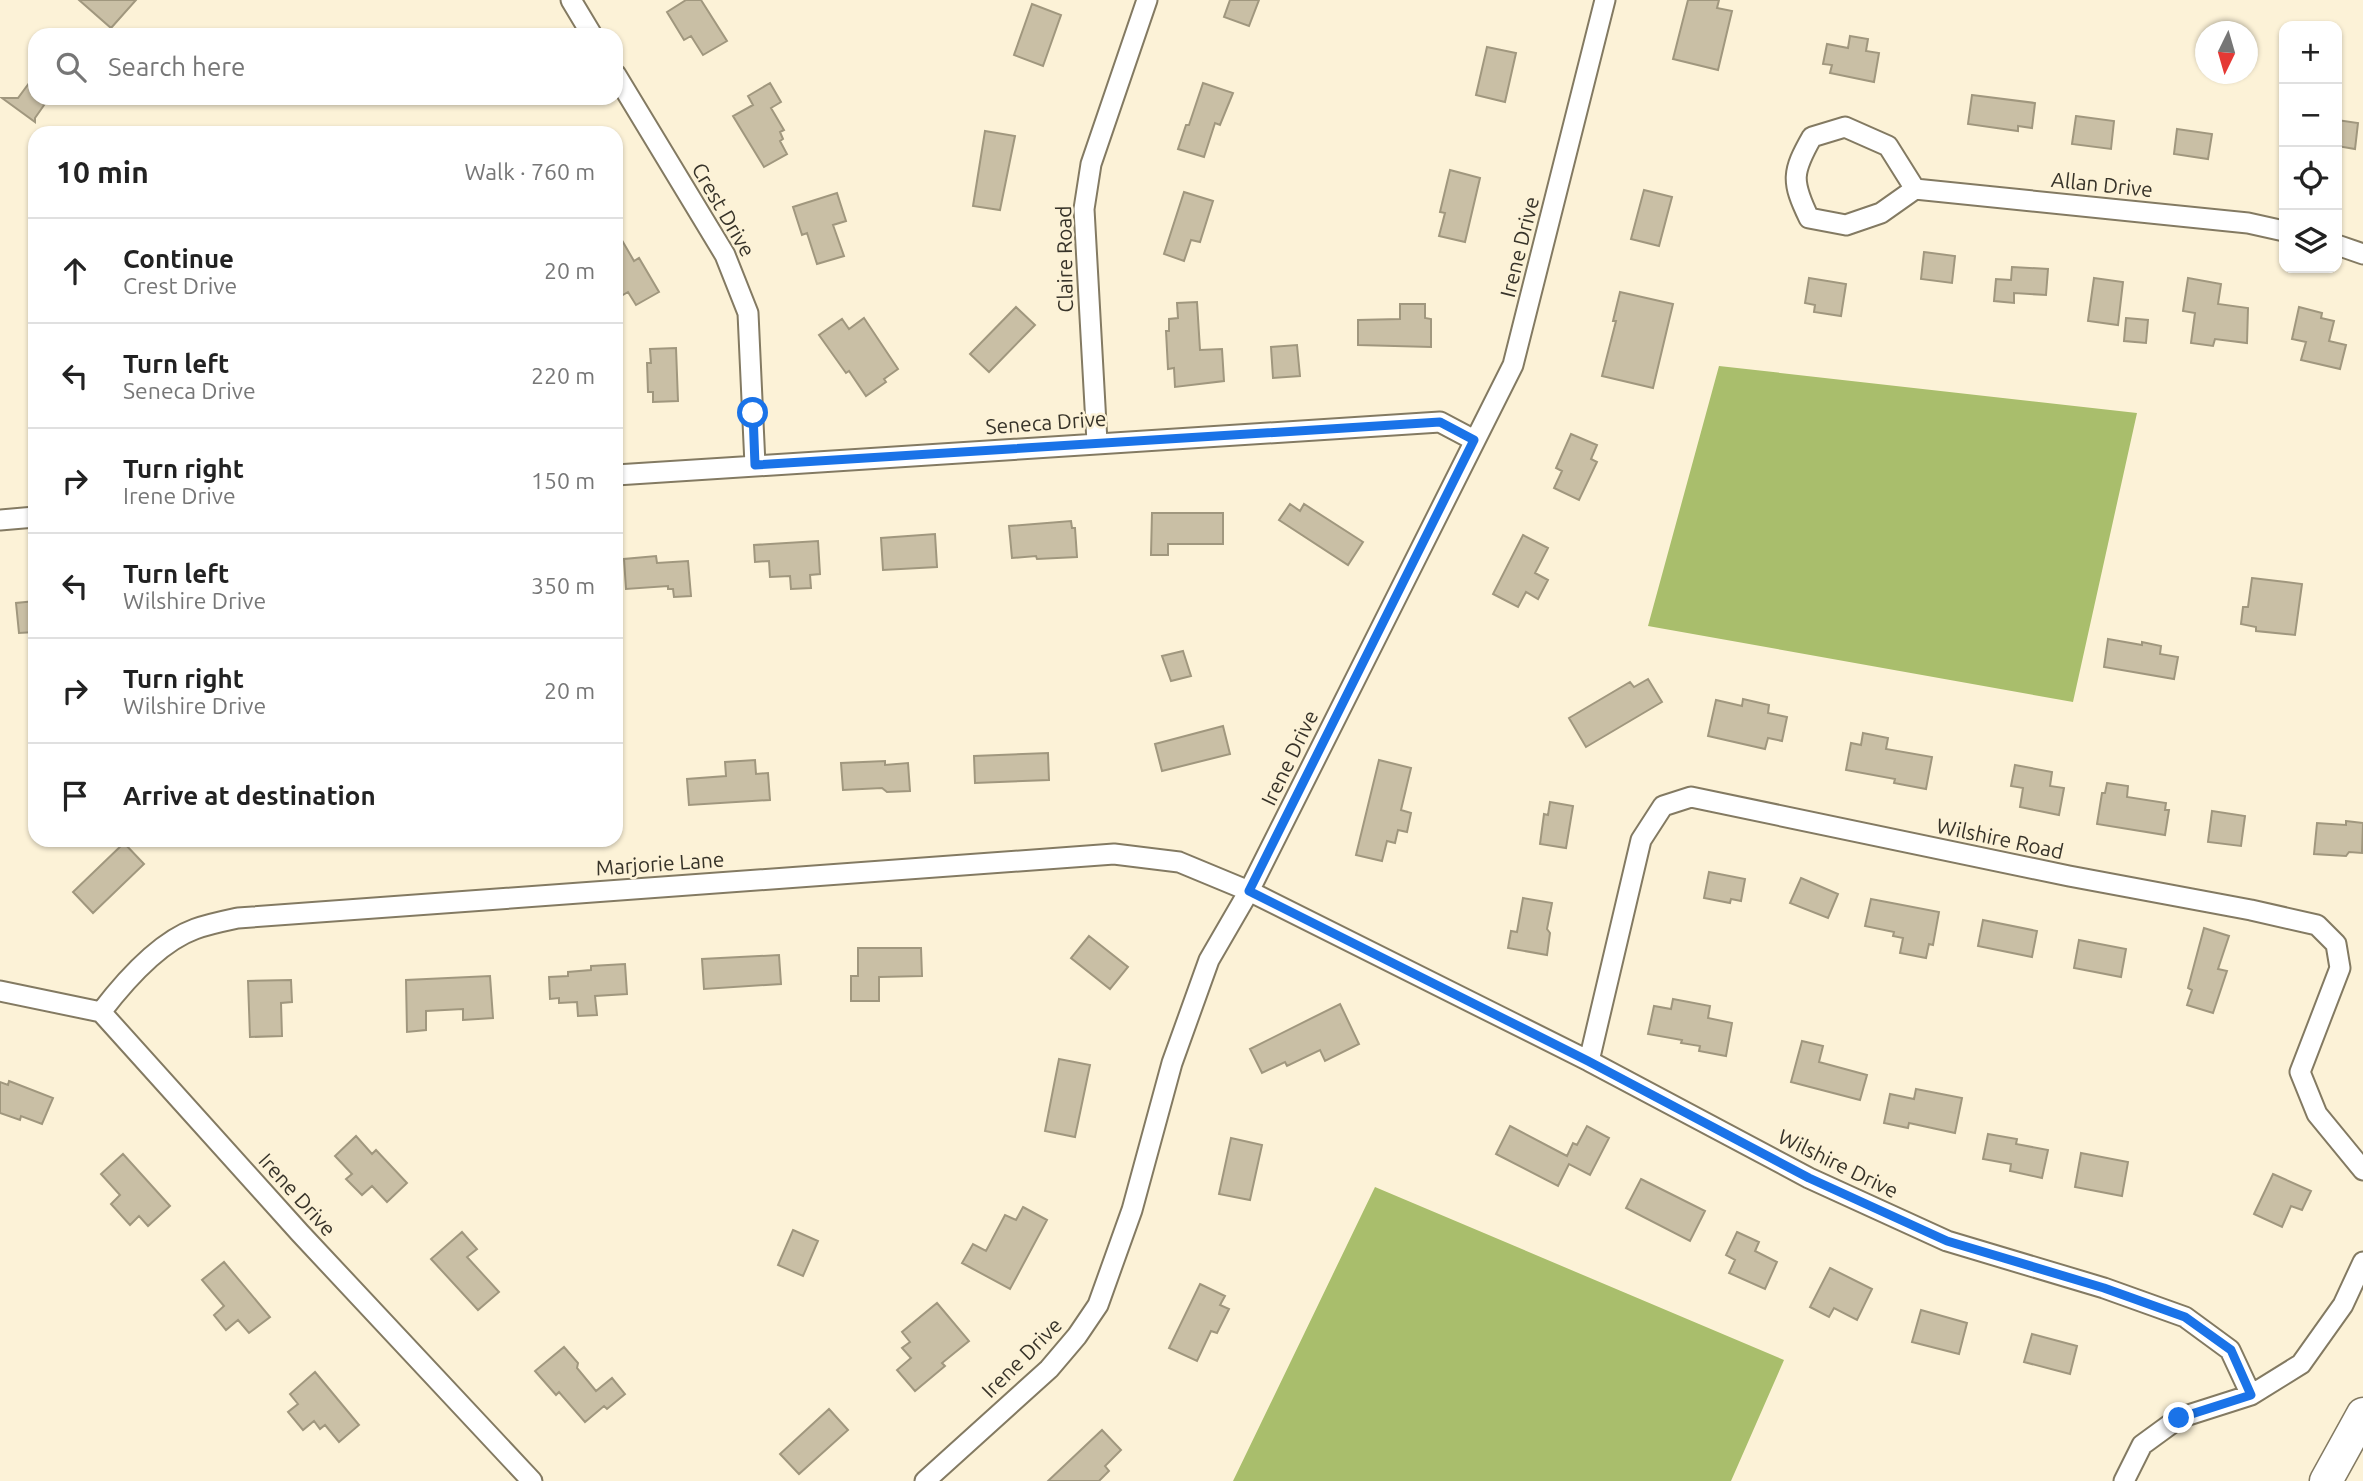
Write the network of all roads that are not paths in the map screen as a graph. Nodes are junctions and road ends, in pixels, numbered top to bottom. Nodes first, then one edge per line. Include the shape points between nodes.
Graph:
1 (570, 0) edge
2 (1147, 0) edge
3 (1605, 0) edge
4 (588, 28) edge
5 (623, 87) edge
6 (1915, 189) junction
7 (2279, 230) edge
8 (2342, 247) edge
9 (2363, 254) edge
10 (1474, 440) junction
11 (1097, 442) junction
12 (755, 465) junction
13 (623, 474) edge
14 (28, 518) edge
15 (0, 520) edge
16 (1249, 891) junction
17 (0, 991) edge
18 (101, 1012) junction
19 (1588, 1061) junction
20 (2363, 1170) edge
21 (2363, 1262) edge
22 (2251, 1395) junction
23 (2363, 1413) edge
24 (532, 1481) edge
25 (925, 1481) edge
26 (2124, 1481) edge
27 (2326, 1481) edge

1 - 4 street
2 - 11 street, Claire Road via 1091,164 1084,209
3 - 10 street, Irene Drive via 1513,365
5 - 12 street, Crest Drive via 725,255 748,313
6 - 6 street via 1881,212 1846,225 1809,218 1797,193 1797,163 1812,137 1846,127 1888,146
6 - 7 street, Allan Drive
8 - 9 street
10 - 11 street, Seneca Drive via 1440,422
10 - 16 street, Irene Drive
11 - 12 street, Seneca Drive
12 - 13 street, Seneca Drive
14 - 15 street
16 - 18 street, Marjorie Lane via 1179,862 1114,854 238,918 193,929 162,948 124,982
16 - 19 street, Wilshire Drive
16 - 25 street, Irene Drive via 1209,960 1172,1063 1132,1210 1098,1305 1049,1369
17 - 18 street
18 - 24 street, Irene Drive
19 - 20 street, Wilshire Road via 1641,840 1663,806 1691,797 2317,925 2336,944 2340,968 2300,1072 2317,1114
19 - 22 street, Wilshire Drive via 1809,1178 1947,1241 2185,1317 2231,1350
21 - 22 street via 2343,1305 2301,1364
22 - 26 street via 2179,1418 2142,1445
23 - 27 main road

